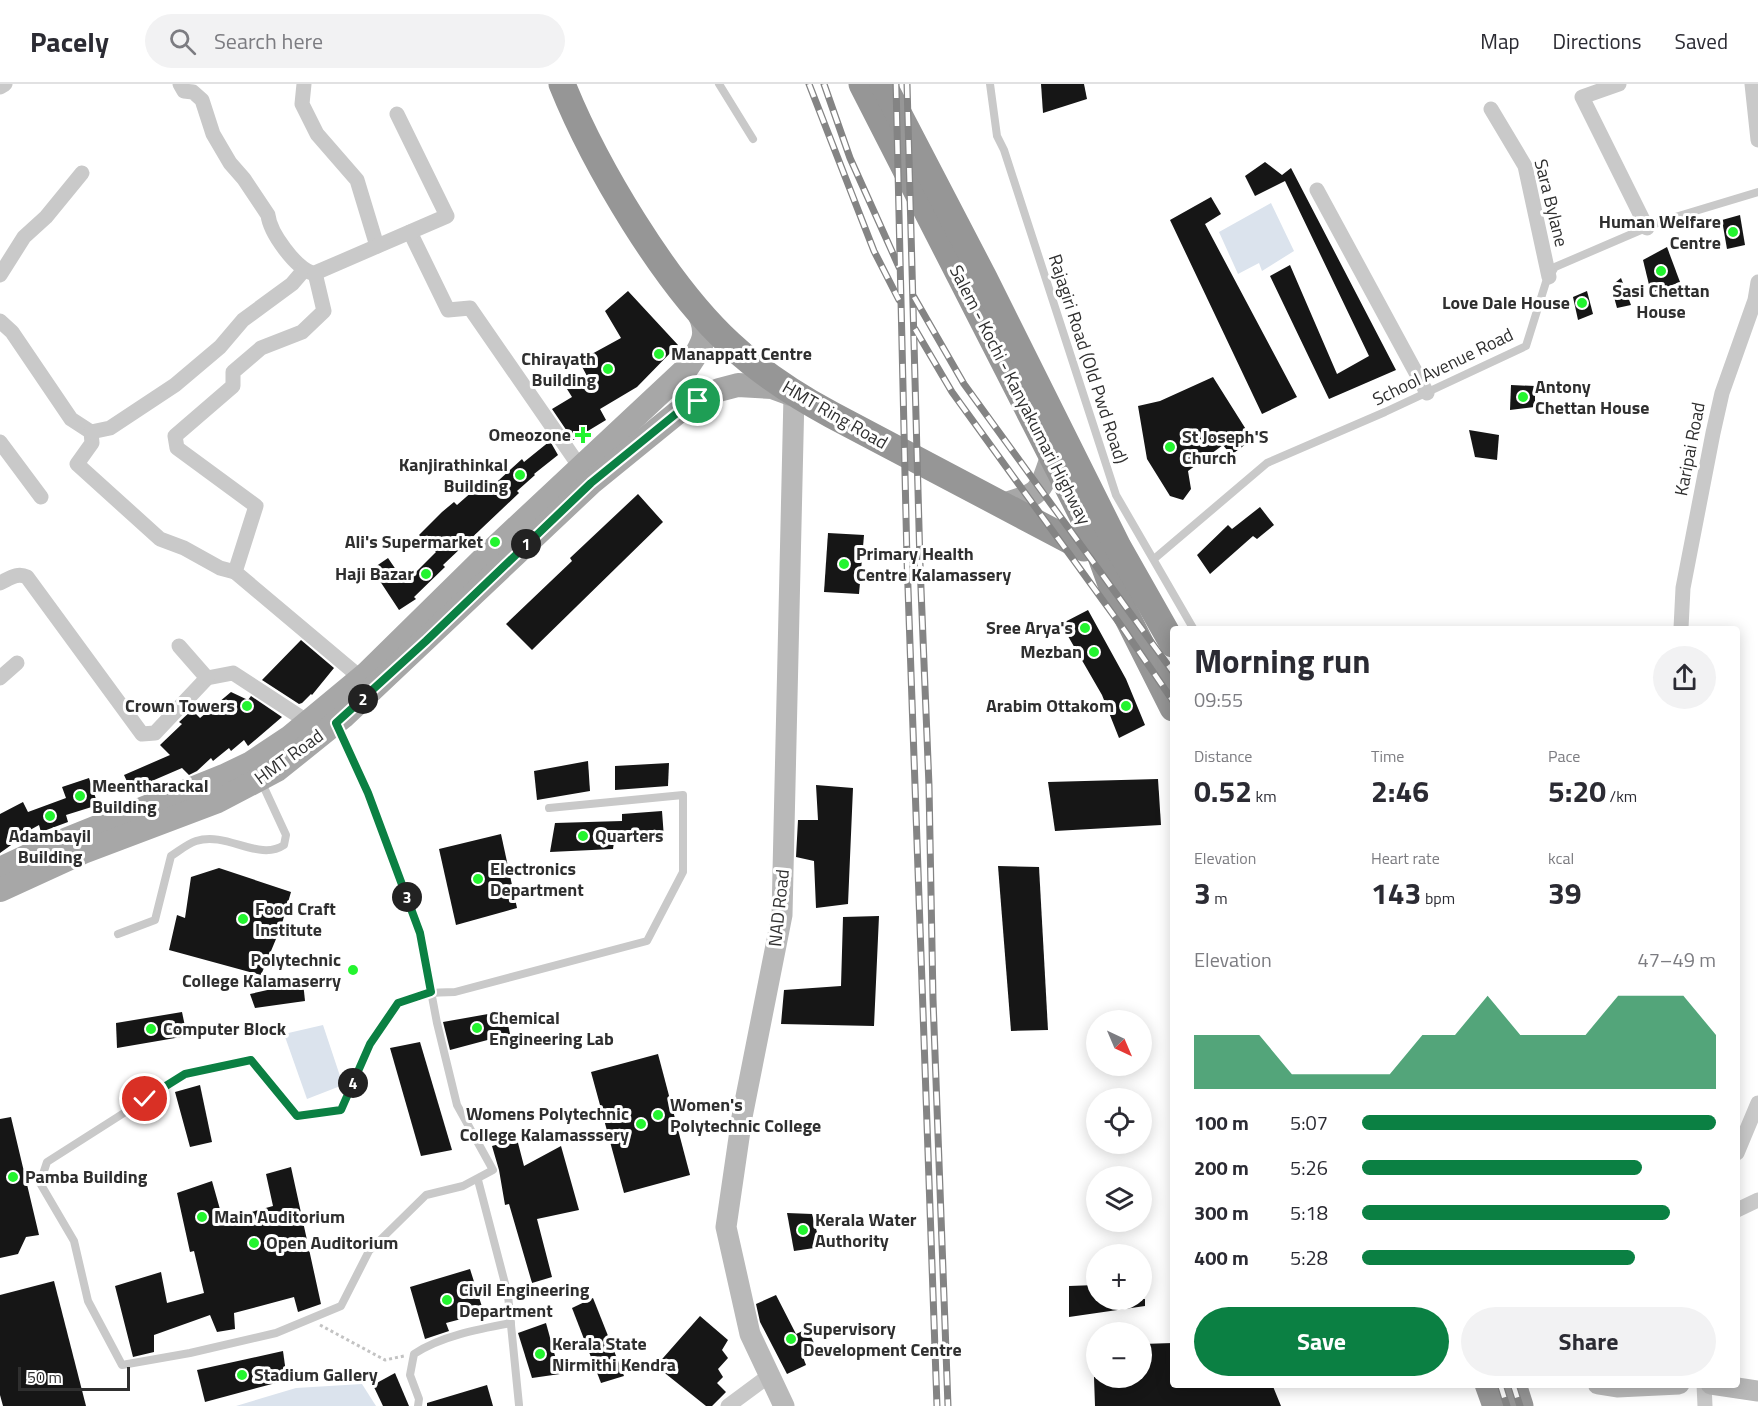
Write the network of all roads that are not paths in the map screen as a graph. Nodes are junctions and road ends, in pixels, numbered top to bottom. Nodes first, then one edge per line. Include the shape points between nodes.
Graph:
1 (4, 84) edge
2 (180, 84) edge
3 (303, 84) edge
4 (562, 84) edge
5 (719, 84) edge
6 (862, 84) edge
7 (883, 84) edge
8 (990, 84) edge
9 (1619, 84) edge
10 (1752, 84) edge
11 (0, 87) edge
12 (1491, 109) dead end
13 (397, 114) dead end
14 (753, 139) dead end
15 (1758, 140) edge
16 (82, 173) dead end
17 (1317, 190) dead end
18 (1758, 192) edge
19 (1647, 228) junction
20 (410, 232) junction
21 (377, 246) junction
22 (310, 272) junction
23 (0, 275) edge
24 (1549, 277) junction
25 (1758, 282) edge
26 (975, 285) junction
27 (692, 301) junction
28 (0, 321) edge
29 (1427, 393) junction
30 (794, 394) junction
31 (91, 432) junction
32 (0, 442) edge
33 (1052, 457) junction
34 (580, 467) junction
35 (41, 497) dead end
36 (1085, 501) junction
37 (1002, 505) junction
38 (1096, 543) junction
39 (1154, 559) junction
40 (236, 572) junction
41 (0, 583) edge
42 (1192, 626) edge
43 (1681, 626) edge
44 (1170, 639) edge
45 (179, 646) dead end
46 (17, 663) dead end
47 (0, 678) edge
48 (207, 678) junction
49 (361, 678) junction
50 (1170, 702) edge
51 (308, 722) junction
52 (336, 723) junction
53 (261, 779) junction
54 (549, 808) dead end
55 (0, 869) edge
56 (0, 890) edge
57 (118, 934) dead end
58 (431, 992) junction
59 (1758, 1103) edge
60 (1740, 1146) edge
61 (477, 1180) junction
62 (1758, 1200) edge
63 (1740, 1209) edge
64 (511, 1323) junction
65 (770, 1375) junction
66 (1489, 1388) edge
67 (1514, 1388) edge
68 (1704, 1388) edge
69 (1740, 1388) edge
70 (1758, 1390) edge
71 (519, 1405) edge
72 (418, 1406) edge
73 (728, 1406) edge
74 (784, 1406) edge
75 (1496, 1406) edge
76 (1520, 1406) edge
77 (1705, 1406) edge

1 - 11 street
2 - 22 street via 184,92 193,92 202,100 219,146 301,269
3 - 21 street via 302,104 317,134 357,180
4 - 27 highway, HMT Ring Road via 636,223
5 - 14 lane
6 - 26 highway, Salem - Kochi - Kanyakumari Highway
7 - 26 highway
8 - 39 lane, Rajagiri Road (Old Pwd Road) via 997,136 1116,495
9 - 19 street via 1582,97
10 - 15 street
12 - 24 street, Sara Bylane via 1525,166
13 - 20 street via 447,216
16 - 23 street via 46,218 24,237
17 - 29 street
18 - 19 lane
19 - 24 lane via 1555,267
20 - 21 street
20 - 34 street via 448,310 471,308
21 - 22 street
22 - 31 street via 243,320 220,347 175,385 110,428
22 - 40 street via 324,312 302,332 261,348 233,372 233,386 175,436 177,448 256,506
24 - 29 lane, School Avenue Road via 1526,346
25 - 43 street, Karipai Road via 1722,393 1683,588
26 - 33 highway, Salem - Kochi - Kanyakumari Highway
26 - 36 highway, Salem - Kochi - Kanyakumari Highway
27 - 30 highway, HMT Ring Road via 731,345
27 - 34 main road, HMT Road via 704,320 705,331 703,342 687,368
28 - 31 street via 12,332 71,419
29 - 39 lane, School Avenue Road via 1267,463
30 - 37 highway, HMT Ring Road
30 - 52 main road, HMT Road via 772,387 738,385 719,390 677,413 591,483
30 - 65 street, NAD Road via 782,915 742,1117 726,1227 750,1334
31 - 40 street via 92,443 77,464 160,539
32 - 35 street
33 - 36 highway, Salem - Kochi - Kanyakumari Highway
33 - 37 main road via 1039,490
34 - 49 main road, HMT Road
36 - 38 highway, Salem - Kochi - Kanyakumari Highway
36 - 44 highway, Salem - Kochi - Kanyakumari Highway via 1118,547
37 - 38 highway, HMT Ring Road via 1084,548
38 - 50 highway, Salem - Kochi - Kanyakumari Highway via 1112,588
39 - 42 lane, Rajagiri Road (Old Pwd Road)
40 - 49 street
41 - 48 street via 21,574 27,577 142,734 155,733
45 - 48 street
46 - 47 street
48 - 51 street via 233,674
49 - 51 main road, HMT Road
51 - 55 main road, HMT Road via 251,763 224,776
52 - 53 main road, HMT Road
52 - 58 lane via 368,793 420,933
53 - 56 main road, HMT Road via 218,801 83,852
53 - 57 lane via 286,835 284,845 265,851 217,839 196,841 184,847 171,856 155,920
54 - 58 lane via 683,795 683,872 647,941 455,992
58 - 61 lane via 457,1104 493,1170
58 - 61 lane via 398,1003 370,1044 341,1110 297,1116 251,1060 185,1074 47,1162 40,1183 74,1241 88,1300 122,1365 276,1333 341,1306 369,1251 426,1195
59 - 60 street
61 - 64 lane via 508,1295
62 - 63 street
64 - 71 lane
64 - 72 lane via 482,1328 414,1354 410,1375
65 - 73 street
65 - 74 street, NAD Road
66 - 75 highway
67 - 76 highway
68 - 77 street
69 - 70 street

